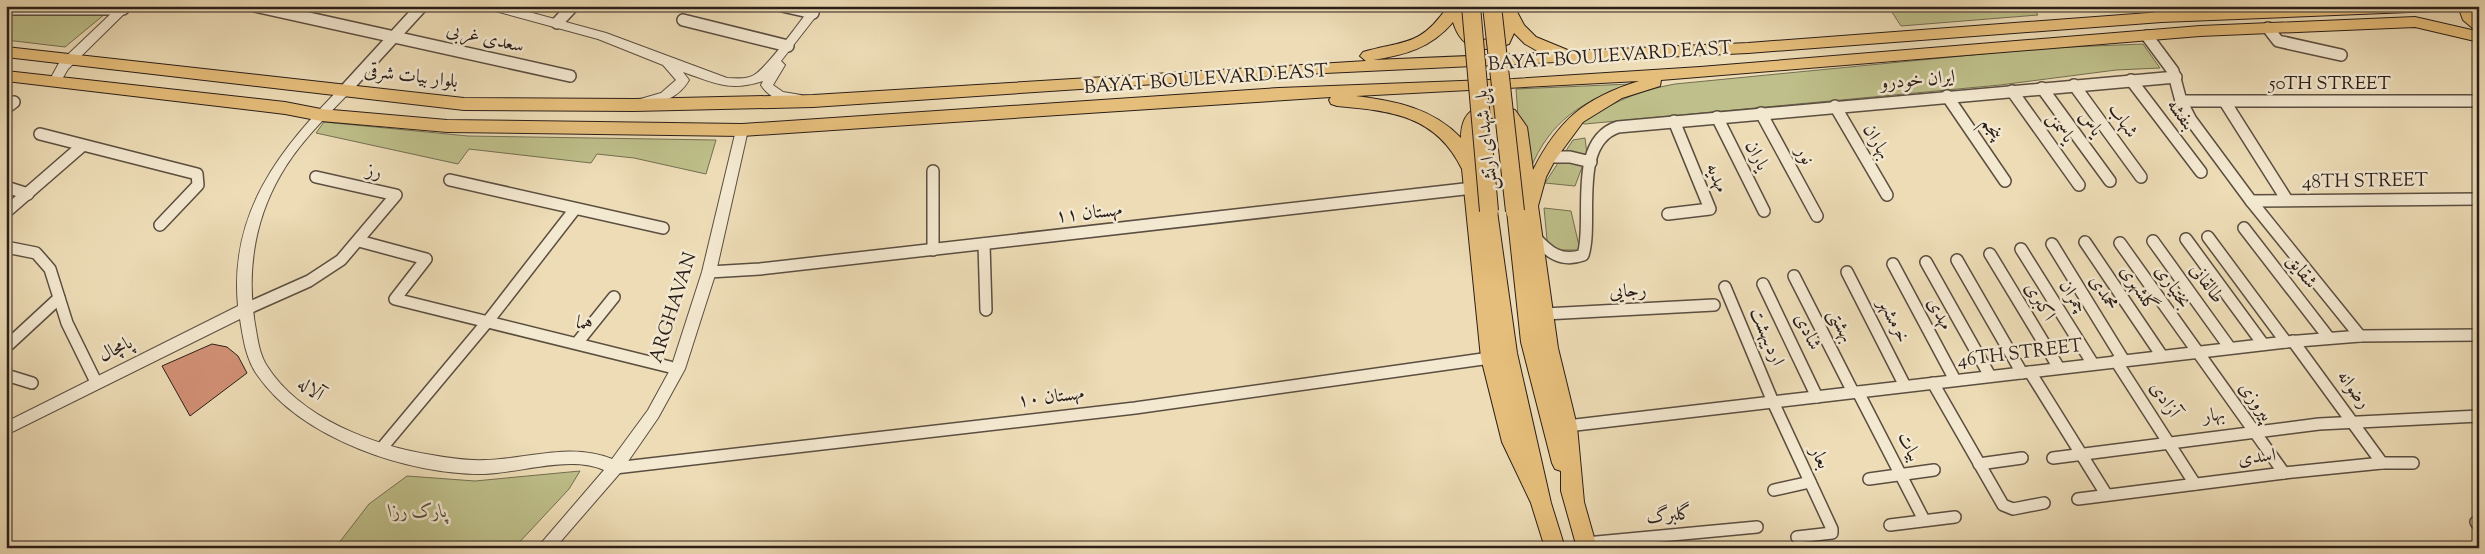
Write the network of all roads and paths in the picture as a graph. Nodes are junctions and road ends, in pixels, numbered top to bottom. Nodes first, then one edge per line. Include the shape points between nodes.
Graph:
1 (255, 6) edge
2 (422, 6) edge
3 (492, 6) edge
4 (573, 6) edge
5 (782, 6) edge
6 (1456, 6) edge
7 (1470, 6) edge
8 (2434, 6) edge
9 (2465, 6) edge
10 (125, 7) edge
11 (1502, 7) edge
12 (2371, 8) edge
13 (6, 9) edge
14 (815, 10) edge
15 (2159, 11) edge
16 (683, 20) dead end
17 (557, 23) junction
18 (2031, 28) junction
19 (2268, 28) junction
20 (2479, 28) edge
21 (2004, 30) junction
22 (2147, 36) junction
23 (393, 37) junction
24 (2479, 37) edge
25 (2043, 43) junction
26 (2016, 45) junction
27 (788, 46) junction
28 (6, 52) edge
29 (2341, 55) dead end
30 (1586, 57) junction
31 (71, 59) junction
32 (667, 62) junction
33 (1344, 67) junction
34 (1700, 72) junction
35 (6, 76) edge
36 (570, 76) dead end
37 (2176, 77) junction
38 (2131, 80) junction
39 (54, 83) junction
40 (2074, 85) junction
41 (316, 86) junction
42 (2042, 88) junction
43 (346, 89) junction
44 (2012, 91) junction
45 (1279, 94) junction
46 (374, 95) junction
47 (1947, 96) junction
48 (813, 101) junction
49 (2181, 101) junction
50 (2479, 101) edge
51 (2225, 102) junction
52 (634, 105) junction
53 (1835, 106) junction
54 (305, 111) junction
55 (1761, 113) junction
56 (321, 115) junction
57 (1717, 117) junction
58 (360, 119) junction
59 (1674, 121) junction
60 (742, 130) junction
61 (40, 134) dead end
62 (82, 146) junction
63 (1548, 157) junction
64 (1591, 162) junction
65 (1470, 169) junction
66 (933, 171) dead end
67 (2201, 172) dead end
68 (316, 177) dead end
69 (2141, 177) dead end
70 (450, 180) dead end
71 (2005, 181) dead end
72 (2110, 181) dead end
73 (2079, 185) dead end
74 (6, 188) edge
75 (1473, 188) junction
76 (28, 194) junction
77 (1887, 195) dead end
78 (2479, 198) edge
79 (2287, 200) junction
80 (2251, 201) junction
81 (1523, 208) junction
82 (575, 209) junction
83 (1764, 211) dead end
84 (6, 212) edge
85 (1668, 214) dead end
86 (1817, 216) dead end
87 (160, 225) dead end
88 (663, 228) dead end
89 (2244, 228) dead end
90 (1534, 236) junction
91 (2208, 237) dead end
92 (2186, 239) dead end
93 (359, 241) junction
94 (2153, 241) dead end
95 (2085, 242) dead end
96 (2120, 243) dead end
97 (984, 244) junction
98 (2052, 244) dead end
99 (6, 247) edge
100 (2021, 249) dead end
101 (933, 250) junction
102 (1990, 254) dead end
103 (1956, 260) dead end
104 (1926, 262) dead end
105 (1893, 264) dead end
106 (709, 272) junction
107 (1847, 272) dead end
108 (1794, 276) dead end
109 (1763, 284) dead end
110 (1725, 287) dead end
111 (614, 297) dead end
112 (59, 298) junction
113 (1714, 305) dead end
114 (244, 310) junction
115 (986, 310) dead end
116 (1544, 314) junction
117 (488, 321) junction
118 (2479, 335) edge
119 (2360, 336) junction
120 (2329, 338) junction
121 (2289, 341) junction
122 (577, 343) junction
123 (2263, 344) junction
124 (6, 347) edge
125 (2230, 348) junction
126 (2196, 352) junction
127 (2162, 356) junction
128 (1490, 358) junction
129 (2120, 361) junction
130 (2093, 364) junction
131 (670, 367) dead end
132 (2059, 368) junction
133 (2026, 372) junction
134 (6, 375) edge
135 (1990, 376) junction
136 (1955, 380) junction
137 (96, 382) junction
138 (32, 383) dead end
139 (1933, 383) junction
140 (1905, 386) junction
141 (1855, 392) junction
142 (1817, 397) junction
143 (1773, 402) junction
144 (2479, 416) edge
145 (2354, 422) junction
146 (1567, 426) junction
147 (6, 430) edge
148 (2253, 430) junction
149 (2168, 441) junction
150 (381, 450) junction
151 (2080, 454) junction
152 (2022, 458) dead end
153 (2053, 458) dead end
154 (2382, 463) junction
155 (2414, 463) dead end
156 (1979, 464) junction
157 (616, 468) junction
158 (1934, 470) dead end
159 (2284, 473) junction
160 (1901, 475) junction
161 (1870, 479) dead end
162 (1810, 482) junction
163 (2195, 484) junction
164 (1774, 490) dead end
165 (2106, 494) junction
166 (2078, 499) dead end
167 (1574, 502) junction
168 (1541, 503) junction
169 (2044, 503) dead end
170 (1955, 517) dead end
171 (1924, 520) junction
172 (1890, 524) dead end
173 (1756, 527) dead end
174 (1797, 537) dead end
175 (1586, 545) edge
176 (545, 548) edge
177 (1555, 548) edge

1 - 23 street, سعدی غربی
2 - 23 street
3 - 17 street
4 - 17 street
5 - 14 street
6 - 11 main road via 1467,39 1482,45 1504,40 1509,24
6 - 33 main road via 1442,29 1428,40 1394,52 1357,59
7 - 168 main road, پل شهدای ارتش, bridge via 1489,211 1508,353
8 - 12 main road, BAYAT BOULEVARD EAST
9 - 20 main road via 2468,16
10 - 13 street
10 - 31 street
11 - 30 main road via 1530,42 1558,53
11 - 81 main road, پل شهدای ارتش, bridge
12 - 15 main road, BAYAT BOULEVARD EAST
14 - 27 street
15 - 18 main road, BAYAT BOULEVARD EAST
16 - 27 street
17 - 32 street via 602,36
18 - 21 main road, BAYAT BOULEVARD EAST
18 - 25 main road via 2032,35
19 - 22 main road, BAYAT BOULEVARD EAST
19 - 24 main road, BAYAT BOULEVARD EAST via 2416,22
19 - 29 street via 2278,40
21 - 26 main road via 2016,37
21 - 30 main road, BAYAT BOULEVARD EAST
22 - 25 main road, BAYAT BOULEVARD EAST
22 - 37 street
23 - 36 street, سعدی غربی
23 - 43 street
25 - 26 main road, BAYAT BOULEVARD EAST
26 - 34 main road, BAYAT BOULEVARD EAST
27 - 32 street via 759,78 743,83 726,82
27 - 48 street via 789,50 767,85 777,95
28 - 31 main road, بلوار بیات شرقی
30 - 33 main road, BAYAT BOULEVARD EAST
31 - 39 street
31 - 41 main road, بلوار بیات شرقی
32 - 52 street via 683,80 678,90
33 - 48 main road, BAYAT BOULEVARD EAST
34 - 45 main road, BAYAT BOULEVARD EAST
34 - 63 main road via 1630,89 1604,100 1577,118
35 - 39 main road
37 - 38 street, ایران خودرو
37 - 49 street
38 - 40 street, ایران خودرو
38 - 67 street, بنفشه
39 - 54 main road
40 - 42 street, ایران خودرو
40 - 69 street, شهاب
41 - 43 main road, بلوار بیات شرقی
41 - 54 main road via 321,95
42 - 44 street, ایران خودرو
42 - 72 street, یاس
43 - 46 main road, بلوار بیات شرقی
43 - 56 street, آلاله
44 - 47 street, ایران خودرو
44 - 73 street, یاسمن
45 - 60 main road, BAYAT BOULEVARD EAST
45 - 65 main road via 1397,107 1439,126 1458,145
46 - 52 main road, بلوار بیات شرقی via 464,104
46 - 58 main road via 352,98 344,104 341,110 345,114
47 - 53 street, ایران خودرو
47 - 71 street, پنجم
48 - 52 main road, بلوار بیات شرقی
49 - 51 street, 50TH STREET
49 - 80 street via 2191,120
50 - 51 street, 50TH STREET
51 - 79 street
53 - 55 street, ایران خودرو
53 - 77 street, بهاران
54 - 56 main road
55 - 57 street, ایران خودرو
55 - 86 street, نور
56 - 58 main road
56 - 114 street, آلاله via 290,150 268,185 252,224 245,258
57 - 59 street, ایران خودرو
57 - 83 street, یاران
58 - 60 main road via 447,126
59 - 64 street, ایران خودرو via 1614,128 1598,139
59 - 85 street, مهدیه via 1710,210
60 - 106 street, ARGHAVAN
61 - 62 street
62 - 76 street
62 - 87 street via 197,174 198,185
63 - 64 street via 1570,156
63 - 81 main road
64 - 90 street via 1584,208 1583,255 1564,259 1556,257
65 - 75 main road
65 - 81 main road via 1468,128 1471,117 1486,111 1509,114 1520,128
66 - 101 street
68 - 93 street, رز via 396,195
70 - 82 street
74 - 76 street
75 - 97 street, مهستان ۱۱
75 - 128 main road
76 - 84 street
78 - 79 street, 48TH STREET
79 - 80 street, 48TH STREET
80 - 119 street
81 - 90 main road
81 - 167 main road via 1530,342
82 - 88 street
82 - 117 street
89 - 120 street, شقایق
90 - 116 main road
91 - 121 street, رضوانه
92 - 123 street
93 - 114 street, رز via 341,260 309,281
93 - 117 street, هما via 426,259 395,299
94 - 125 street, طالقانی
95 - 127 street, گلشهری
96 - 126 street, بختیاری
97 - 101 street, مهستان ۱۱
97 - 115 street
98 - 129 street, محمدی
99 - 112 street via 36,254 50,269
100 - 130 street, چمران
101 - 106 street, مهستان ۱۱
102 - 132 street, اکبری
103 - 133 street
104 - 135 street
105 - 136 street, مهدی
106 - 157 street, ARGHAVAN via 678,369 653,414
107 - 140 street, خرمشهر
108 - 141 street, بهشتی
109 - 142 street, شادی
110 - 143 street, اردیبهشت
111 - 122 street
112 - 124 street
112 - 137 street via 67,323
113 - 116 street, رجایی
114 - 137 street, پامچال
114 - 150 street, آلاله via 253,352 278,392 304,413
116 - 146 main road
117 - 122 street, هما
117 - 150 street
118 - 119 street, 46TH STREET
119 - 120 street, 46TH STREET
120 - 121 street, 46TH STREET
121 - 123 street, 46TH STREET
121 - 145 street, رضوانه
122 - 131 street, هما
123 - 125 street, 46TH STREET
125 - 126 street, 46TH STREET
126 - 127 street, 46TH STREET
126 - 148 street, پیروزی
127 - 129 street, 46TH STREET
128 - 157 street, مهستان ۱۰ via 1135,408
128 - 168 main road via 1512,442
129 - 130 street, 46TH STREET
129 - 149 street, آزادی
130 - 132 street, 46TH STREET
132 - 133 street, 46TH STREET
133 - 135 street, 46TH STREET
133 - 151 street
134 - 138 street
135 - 136 street, 46TH STREET
136 - 139 street, 46TH STREET
137 - 147 street, پامچال
139 - 140 street, 46TH STREET
139 - 156 street
140 - 141 street, 46TH STREET
141 - 142 street, 46TH STREET
141 - 160 street, بیات
142 - 143 street, 46TH STREET
143 - 146 street, 46TH STREET
143 - 162 street, بعار
144 - 145 street, بهار via 2421,416
145 - 148 street, بهار
145 - 154 street, رضوانه
146 - 167 main road
148 - 149 street, بهار
148 - 159 street, پیروزی
149 - 151 street, بهار
149 - 163 street, آزادی
150 - 157 street, آلاله via 431,462 483,467 569,459 595,460
151 - 153 street, بهار
151 - 165 street
152 - 156 street
154 - 155 street, اسدی
154 - 159 street, اسدی
156 - 169 street via 2008,509
157 - 176 street, ARGHAVAN
158 - 160 street
159 - 163 street, اسدی
160 - 161 street
160 - 171 street, بیات
162 - 164 street
162 - 174 street, بعار via 1832,533
163 - 165 street, اسدی
165 - 166 street, اسدی
167 - 175 main road
168 - 177 main road
170 - 171 street
171 - 172 street
173 - 175 street, گلبرگ

